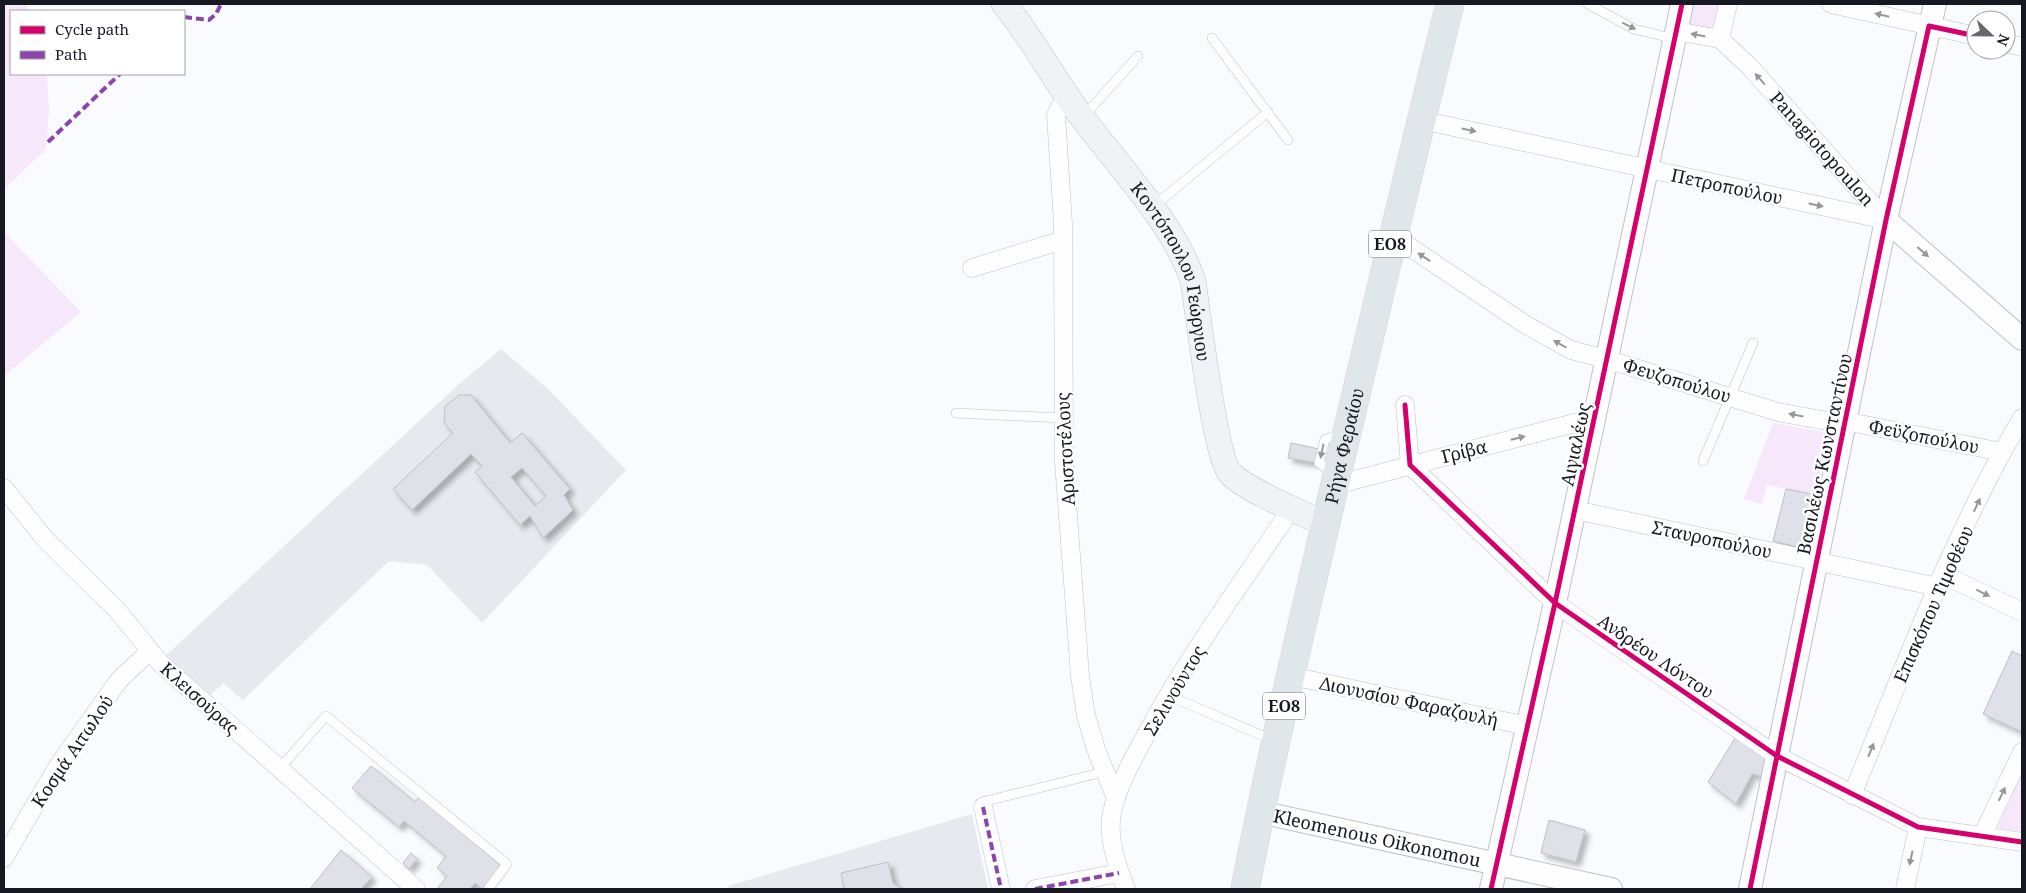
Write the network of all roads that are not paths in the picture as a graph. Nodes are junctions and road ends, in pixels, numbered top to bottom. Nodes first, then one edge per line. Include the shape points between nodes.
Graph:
1 (1450, 4) edge
2 (1588, 4) edge
3 (1682, 4) edge
4 (1728, 4) edge
5 (1831, 4) edge
6 (1935, 4) edge
7 (1008, 5) edge
8 (1930, 26) junction
9 (1966, 34) edge
10 (1676, 35) junction
11 (1212, 38) dead end
12 (1720, 39) junction
13 (1138, 56) dead end
14 (1066, 96) junction
15 (1268, 112) junction
16 (1082, 118) junction
17 (1421, 120) junction
18 (1288, 140) dead end
19 (1647, 169) junction
20 (1151, 207) junction
21 (1886, 220) junction
22 (1392, 235) junction
23 (1062, 240) junction
24 (972, 268) dead end
25 (2022, 338) edge
26 (1753, 343) dead end
27 (1606, 359) junction
28 (1730, 396) junction
29 (1405, 404) dead end
30 (956, 413) dead end
31 (1062, 418) junction
32 (1594, 418) junction
33 (2022, 418) edge
34 (1845, 422) junction
35 (2002, 452) junction
36 (1703, 461) dead end
37 (1410, 465) junction
38 (1336, 480) junction
39 (4, 488) edge
40 (1292, 508) junction
41 (1575, 510) junction
42 (1325, 524) junction
43 (1817, 561) junction
44 (1941, 581) junction
45 (1555, 603) junction
46 (2022, 612) edge
47 (150, 652) junction
48 (1291, 676) junction
49 (1167, 695) junction
50 (1528, 726) junction
51 (1276, 742) junction
52 (2022, 752) edge
53 (1777, 756) junction
54 (280, 768) junction
55 (1104, 772) junction
56 (1852, 795) junction
57 (1116, 798) junction
58 (983, 807) joint
59 (1260, 812) junction
60 (1918, 827) junction
61 (1982, 836) junction
62 (2022, 842) edge
63 (4, 858) edge
64 (1496, 864) junction
65 (1119, 872) junction
66 (416, 889) edge
67 (488, 889) edge
68 (1001, 889) edge
69 (1035, 889) edge
70 (1126, 889) edge
71 (1245, 889) edge
72 (1491, 889) edge
73 (1611, 889) edge
74 (1750, 889) edge
75 (1905, 889) edge

1 - 17 main road, Ρήγα Φεραίου / ΕΟ8
2 -> 10 lane via 1634,30
3 - 10 street, Αιγιαλέως
4 - 12 street
8 -> 5 street
6 - 8 street, Βασιλέως Κωνσταντίνου
7 - 14 main road, Κοντόπουλου Γεώργιου
8 - 9 street
8 - 21 street, Βασιλέως Κωνσταντίνου
12 -> 10 street
10 - 19 street, Αιγιαλέως
11 - 15 lane
21 -> 12 street, Panagiotopoulon via 1750,67
13 - 16 lane
14 - 16 main road, Κοντόπουλου Γεώργιου
14 - 23 street, Αριστοτέλους via 1056,115
15 - 18 lane
15 - 20 lane
16 - 20 main road, Κοντόπουλου Γεώργιου
17 -> 19 street, Πετροπούλου
17 - 22 main road, Ρήγα Φεραίου / ΕΟ8
19 -> 21 street, Πετροπούλου
19 - 27 street, Αιγιαλέως
20 - 40 main road, Κοντόπουλου Γεώργιου via 1181,252 1194,281 1216,429 1227,470 1241,482
21 -> 25 street, Panagiotopoulon
21 - 34 street, Βασιλέως Κωνσταντίνου
27 -> 22 street, Φευζοπούλου via 1570,350 1523,323
22 - 38 main road, Ρήγα Φεραίου / ΕΟ8
23 - 24 street
23 - 31 street, Αριστοτέλους
26 - 28 lane
27 - 28 street, Φευζοπούλου
27 - 32 street, Αιγιαλέως
34 -> 28 street, Φευζοπούλου via 1778,412
28 - 36 lane
29 - 37 street
30 - 31 lane
31 - 55 street, Αριστοτέλους via 1080,676 1086,716
37 -> 32 street, Γρίβα
32 - 41 street, Αιγιαλέως
33 - 35 street, Επισκόπου Τιμοθέου
34 - 35 street, Φεϋζοπούλου
34 - 43 street, Βασιλέως Κωνσταντίνου
44 -> 35 street, Επισκόπου Τιμοθέου
37 - 38 street, Γρίβα
37 - 45 street, Ανδρέου Λόντου
38 - 42 main road, Ρήγα Φεραίου / ΕΟ8
39 - 47 street, Κλεισούρας via 45,539 117,610
40 - 42 main road, Κοντόπουλου Γεώργιου
40 - 49 street, Σελινούντος
41 - 43 street, Σταυροπούλου
41 - 45 street, Αιγιαλέως
42 - 48 main road, Ρήγα Φεραίου / ΕΟ8
43 - 44 street, Σταυροπούλου
43 - 53 street, Βασιλέως Κωνσταντίνου
44 -> 46 street, Σταυροπούλου
56 -> 44 street, Επισκόπου Τιμοθέου
45 - 50 street, Αιγιαλέως
45 - 53 street, Ανδρέου Λόντου
47 - 54 street, Κλεισούρας
47 - 63 street, Κοσμά Αιτωλού via 119,680 58,766
48 - 50 street, Διονυσίου Φαραζουλή
48 - 51 main road, Ρήγα Φεραίου / ΕΟ8
49 - 51 lane
49 - 57 street, Σελινούντος
50 - 64 street, Αιγιαλέως
51 - 59 main road, Ρήγα Φεραίου / ΕΟ8
61 -> 52 street
53 - 56 street, Ανδρέου Λόντου
53 - 74 street, Βασιλέως Κωνσταντίνου
54 - 66 street, Κλεισούρας
54 - 67 lane via 326,716 507,864
55 - 57 street, Αριστοτέλους
55 - 58 lane via 982,802
56 - 60 street, Ανδρέου Λόντου
57 - 65 street, Σελινούντος via 1111,834
58 - 68 street
59 - 64 street, Kleomenous Oikonomou
59 - 71 main road, Ρήγα Φεραίου / ΕΟ8
60 - 61 street, Ανδρέου Λόντου
60 -> 75 street
61 - 62 street, Ανδρέου Λόντου
64 - 72 street, Αιγιαλέως
64 - 73 street, Kleomenous Oikonomou
65 - 69 street
65 - 70 street, Σελινούντος

